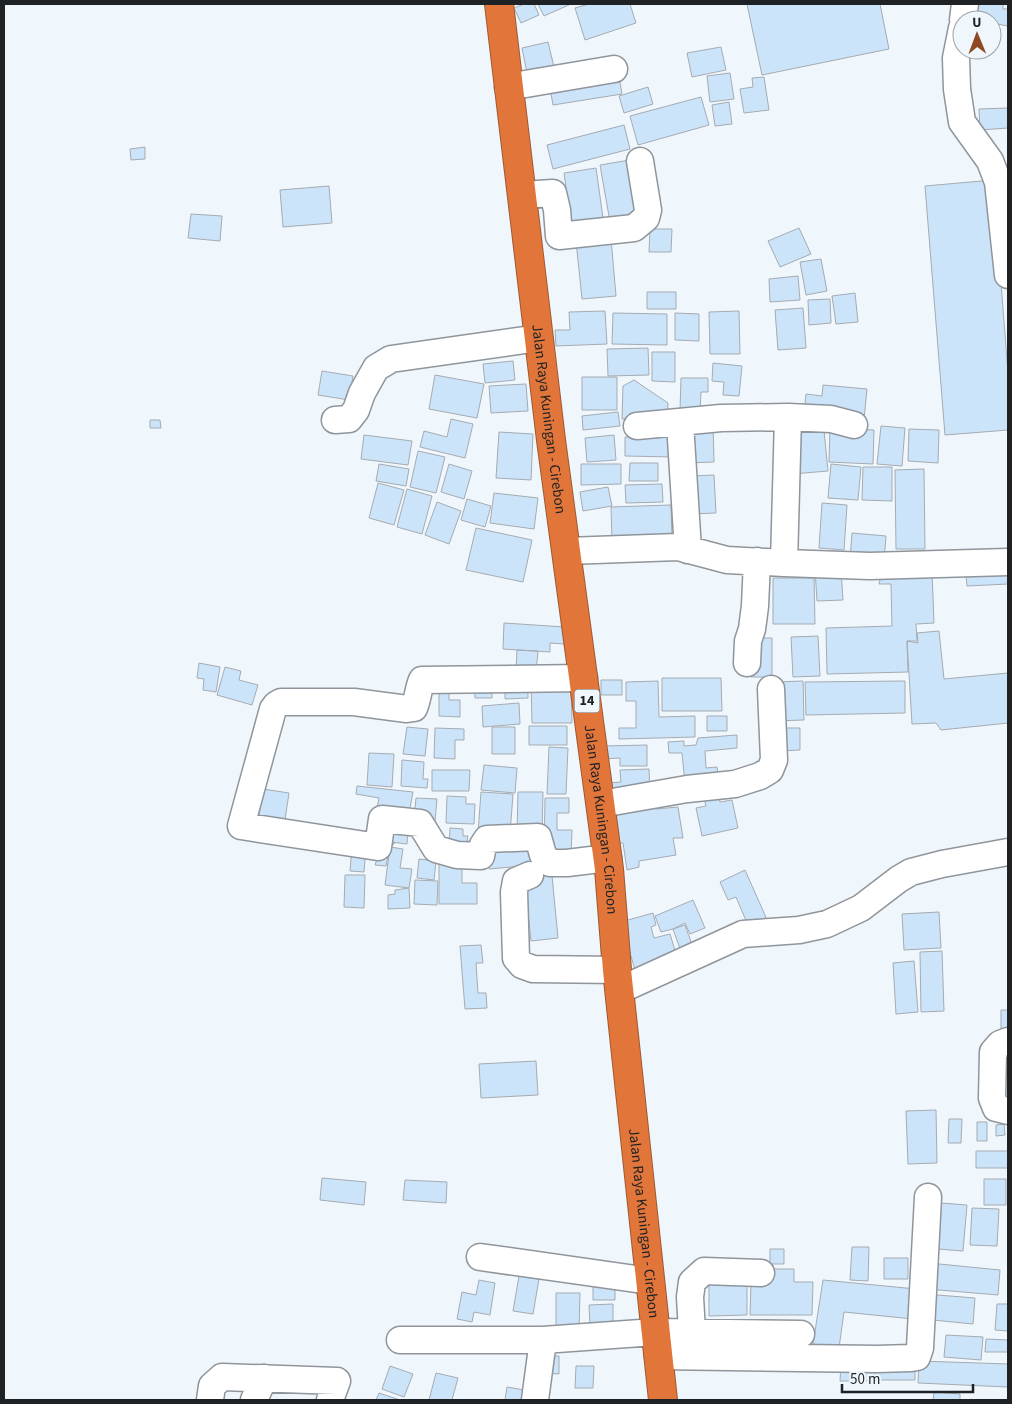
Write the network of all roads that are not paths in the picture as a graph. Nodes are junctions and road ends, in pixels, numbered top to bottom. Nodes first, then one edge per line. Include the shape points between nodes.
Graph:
1 (499, 4) edge
2 (956, 60) edge
3 (614, 69) dead end
4 (508, 87) junction
5 (640, 161) dead end
6 (522, 195) junction
7 (559, 236) junction
8 (527, 237) junction
9 (1008, 275) edge
10 (539, 338) junction
11 (788, 417) junction
12 (335, 420) dead end
13 (680, 423) junction
14 (854, 425) dead end
15 (637, 426) dead end
16 (688, 550) junction
17 (567, 552) junction
18 (757, 561) junction
19 (1008, 562) edge
20 (784, 563) junction
21 (747, 663) dead end
22 (584, 678) junction
23 (771, 689) dead end
24 (601, 804) junction
25 (1008, 852) edge
26 (608, 864) junction
27 (560, 872) dead end
28 (530, 875) dead end
29 (619, 980) junction
30 (1008, 1041) edge
31 (1008, 1111) edge
32 (928, 1198) dead end
33 (480, 1257) dead end
34 (761, 1273) dead end
35 (650, 1281) junction
36 (692, 1332) junction
37 (801, 1334) dead end
38 (400, 1340) dead end
39 (543, 1340) junction
40 (657, 1344) junction
41 (259, 1389) edge
42 (210, 1400) edge
43 (330, 1400) edge
44 (535, 1400) edge
45 (663, 1400) edge

1 - 4 highway, Jalan Raya Kuningan - Cirebon / 14
2 - 9 street via 962,122 990,161 998,182
3 - 4 street
4 - 6 highway, Jalan Raya Kuningan - Cirebon / 14
5 - 7 street via 648,210 646,218 634,228
6 - 7 street via 553,193
6 - 8 highway, Jalan Raya Kuningan - Cirebon / 14
7 - 8 street
8 - 10 highway, Jalan Raya Kuningan - Cirebon / 14
10 - 12 street via 391,359 376,368 349,419
10 - 17 highway, Jalan Raya Kuningan - Cirebon / 14
11 - 13 street via 721,418
11 - 14 street via 830,419
11 - 20 street
13 - 15 street
13 - 16 street
16 - 17 street via 678,547
16 - 18 street via 727,560
17 - 22 highway, Jalan Raya Kuningan - Cirebon / 14
18 - 20 street
18 - 21 street
19 - 20 street via 870,566
22 - 24 highway, Jalan Raya Kuningan - Cirebon / 14
22 - 26 street via 422,680 414,708 407,710 354,702 276,704 242,826 378,847 382,819 420,823 436,849 457,855 481,856 487,839 538,838 543,855 550,863
23 - 24 street via 774,760 770,770 735,784
24 - 26 highway, Jalan Raya Kuningan - Cirebon / 14
25 - 29 street via 911,872 861,908 827,924 799,930 743,934
26 - 27 street
26 - 29 highway, Jalan Raya Kuningan - Cirebon / 14
28 - 29 street via 516,881 514,892 516,958 522,965 533,969
29 - 35 highway, Jalan Raya Kuningan - Cirebon / 14
30 - 31 street via 993,1052 992,1098 996,1108
32 - 40 street via 917,1357 877,1359
33 - 35 street
34 - 36 street via 704,1271 692,1282
35 - 40 highway, Jalan Raya Kuningan - Cirebon / 14
36 - 37 street
36 - 40 street
38 - 39 street
39 - 40 street
39 - 44 street
40 - 45 highway, Jalan Raya Kuningan - Cirebon / 14
41 - 42 street via 222,1378 212,1386
41 - 43 street via 337,1381

